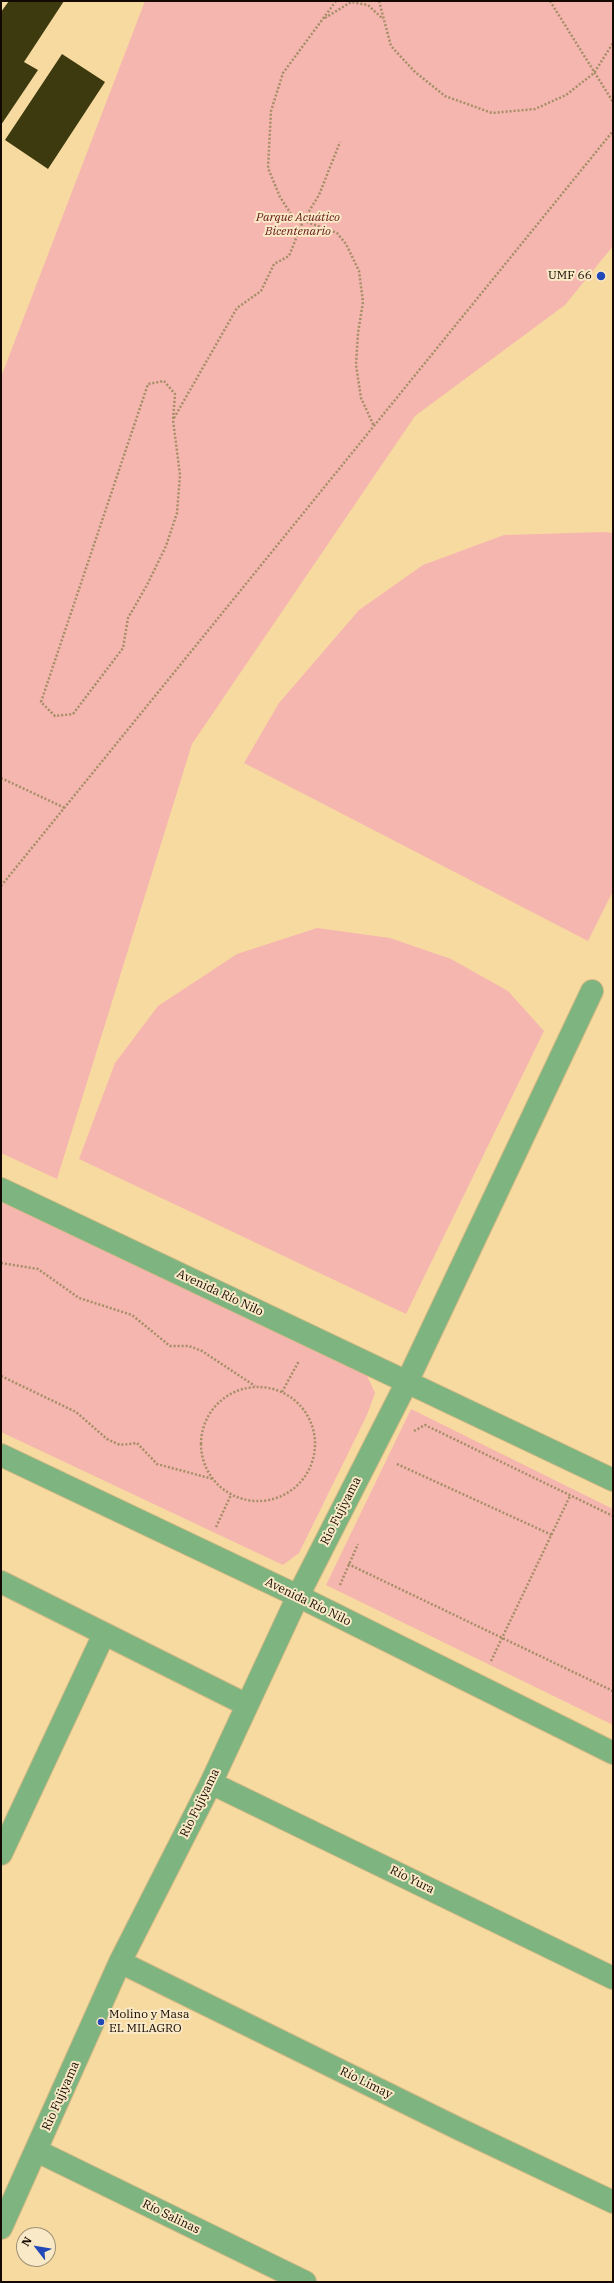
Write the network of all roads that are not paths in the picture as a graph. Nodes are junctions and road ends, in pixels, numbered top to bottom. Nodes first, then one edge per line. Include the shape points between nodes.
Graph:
1 (592, 992) dead end
2 (1, 1189) edge
3 (406, 1382) junction
4 (1, 1455) edge
5 (613, 1480) edge
6 (1, 1582) edge
7 (298, 1596) junction
8 (104, 1634) junction
9 (247, 1705) junction
10 (613, 1753) edge
11 (211, 1783) junction
12 (1, 1854) edge
13 (120, 1962) junction
14 (613, 1978) edge
15 (37, 2151) junction
16 (613, 2202) edge
17 (1, 2228) edge
18 (305, 2282) edge

1 - 3 street, Rio Fujiyama
2 - 3 street, Avenida Río Nilo
3 - 5 street, Avenida Río Nilo
3 - 7 street, Rio Fujiyama
4 - 7 street, Avenida Río Nilo
6 - 8 street
7 - 9 street, Rio Fujiyama
7 - 10 street, Avenida Río Nilo
8 - 9 street
8 - 12 street
9 - 11 street, Rio Fujiyama
11 - 13 street, Rio Fujiyama
11 - 14 street, Río Yura
13 - 15 street, Rio Fujiyama
13 - 16 street, Río Limay
15 - 17 street, Rio Fujiyama
15 - 18 street, Río Salinas

